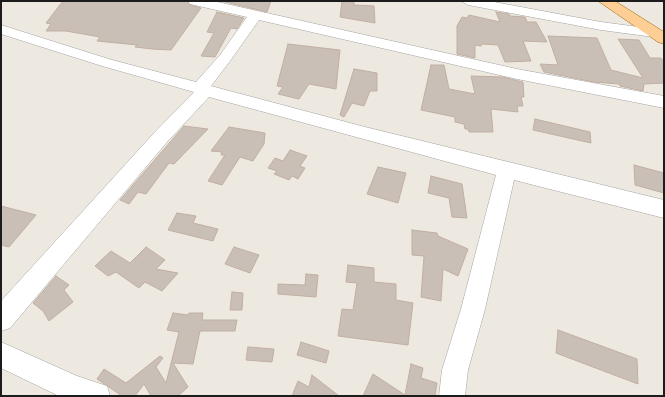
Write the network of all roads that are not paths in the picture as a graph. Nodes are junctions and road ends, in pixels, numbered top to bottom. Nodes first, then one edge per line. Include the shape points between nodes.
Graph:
1 (195, 1) edge
2 (468, 1) edge
3 (606, 1) edge
4 (254, 10) edge
5 (1, 29) edge
6 (659, 36) edge
7 (203, 89) junction
8 (664, 102) edge
9 (507, 171) junction
10 (664, 209) edge
11 (1, 319) edge
12 (1, 356) edge
13 (97, 396) edge
14 (452, 396) edge

1 - 4 street
2 - 6 street
3 - 6 main road
4 - 7 street
4 - 8 street via 517,74
5 - 7 street via 107,63
7 - 9 street
7 - 11 street
9 - 10 street
9 - 14 street via 455,370
12 - 13 street via 74,389

